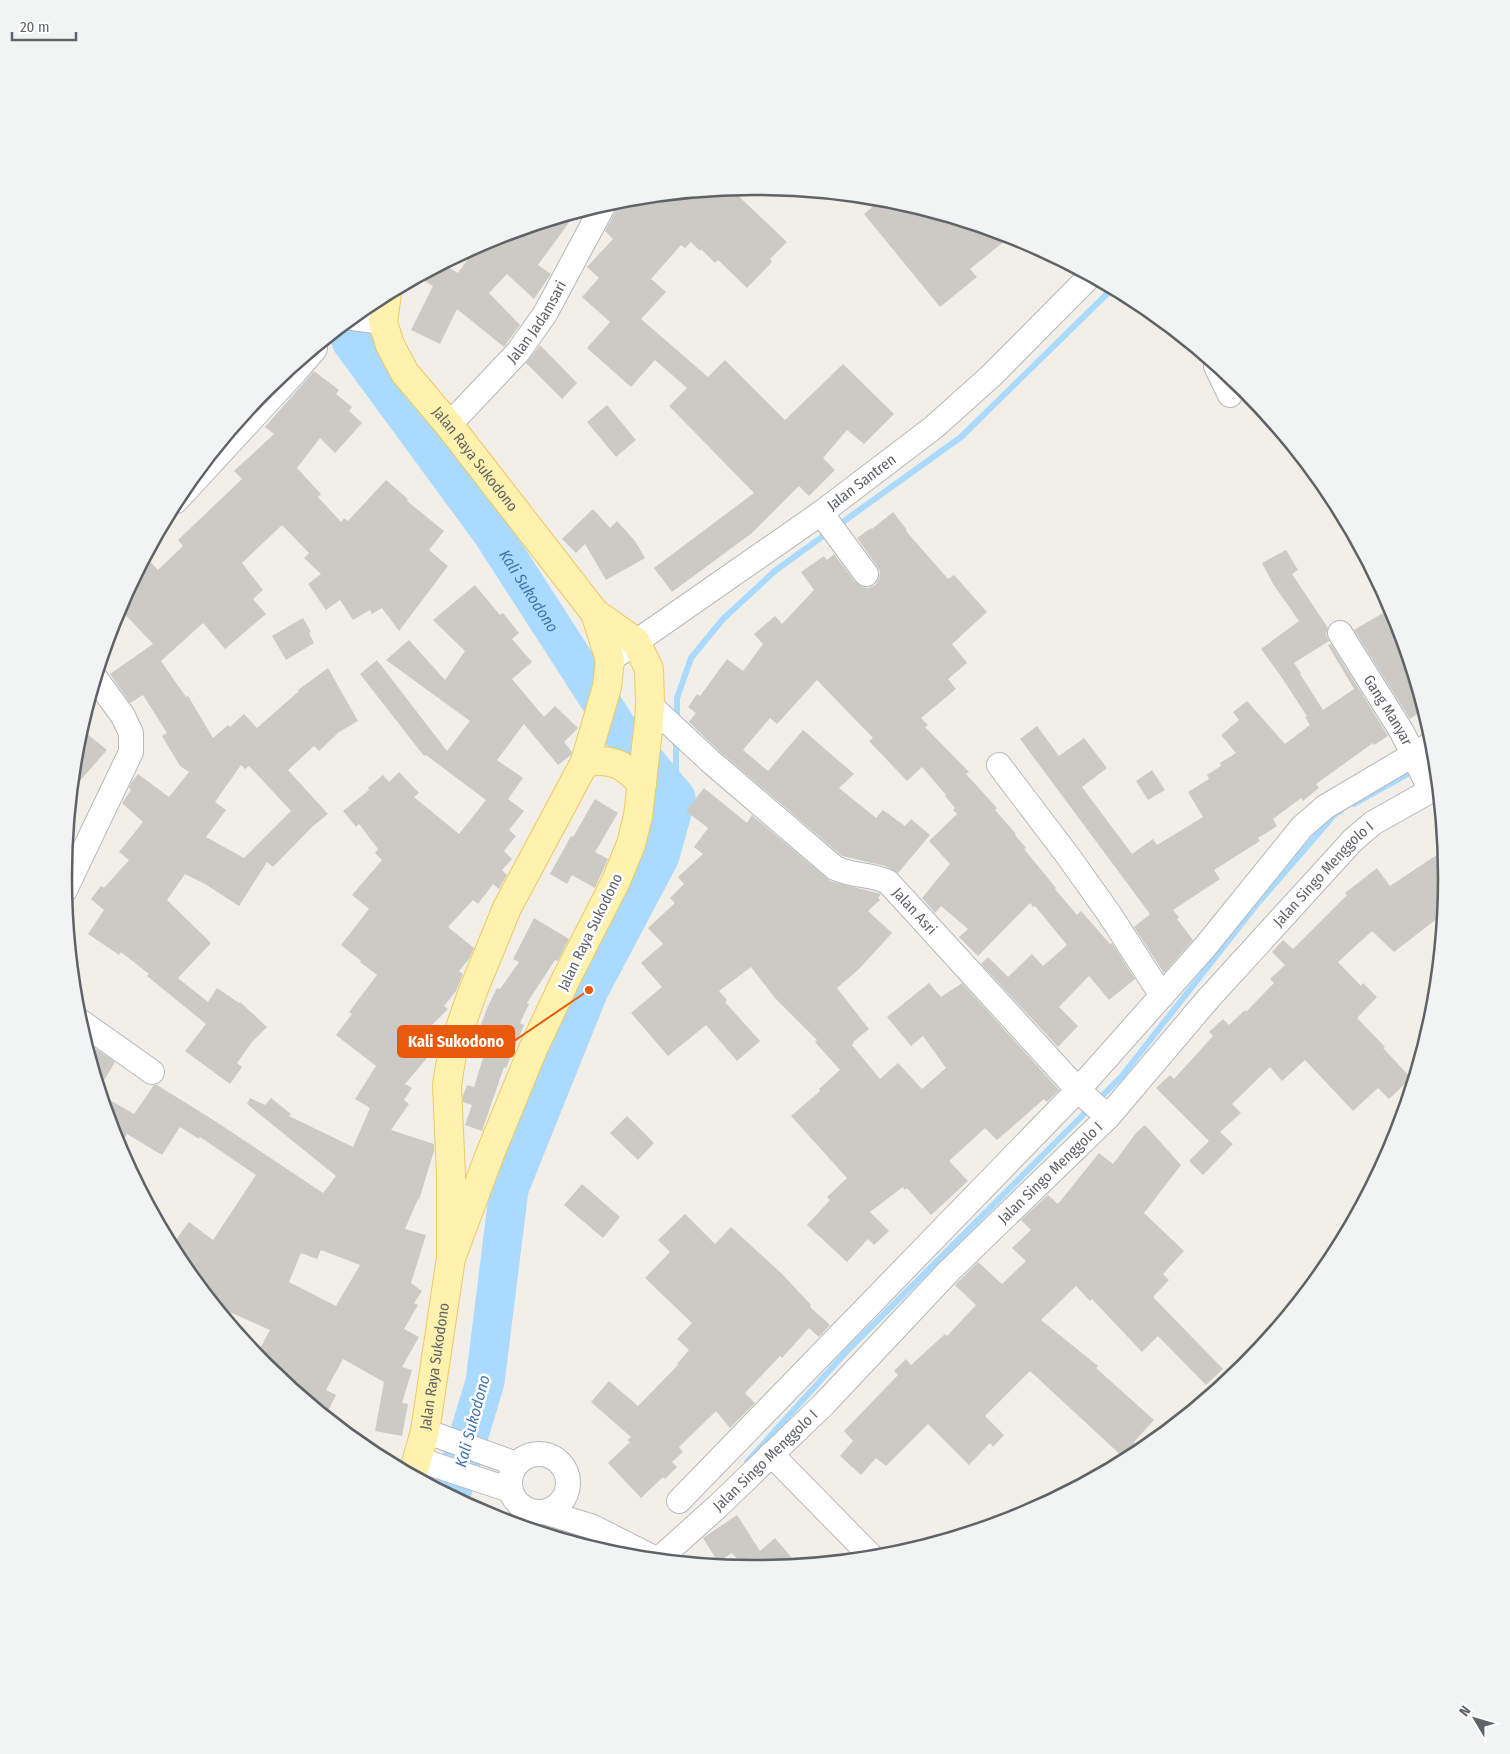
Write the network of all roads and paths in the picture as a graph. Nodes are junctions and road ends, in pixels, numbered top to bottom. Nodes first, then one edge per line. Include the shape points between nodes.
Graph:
1 (599, 213) edge
2 (1086, 280) edge
3 (369, 320) edge
4 (289, 379) edge
5 (1223, 380) edge
6 (1230, 395) dead end
7 (448, 425) junction
8 (227, 445) edge
9 (829, 523) junction
10 (866, 574) dead end
11 (595, 613) junction
12 (1340, 633) dead end
13 (636, 642) junction
14 (610, 660) junction
15 (101, 685) edge
16 (662, 721) junction
17 (1421, 753) edge
18 (586, 756) junction
19 (999, 765) dead end
20 (643, 776) junction
21 (1432, 786) edge
22 (1432, 787) edge
23 (72, 875) edge
24 (1162, 996) junction
25 (90, 1028) edge
26 (152, 1072) dead end
27 (1081, 1092) junction
28 (1106, 1115) junction
29 (449, 1139) junction
30 (490, 1154) junction
31 (451, 1258) junction
32 (431, 1434) junction
33 (771, 1454) junction
34 (516, 1464) junction
35 (419, 1465) edge
36 (568, 1486) junction
37 (510, 1490) junction
38 (701, 1497) junction
39 (545, 1512) junction
40 (593, 1527) junction
41 (636, 1548) edge
42 (865, 1550) edge
43 (663, 1553) edge

1 - 7 street, Jalan Jadamsari via 545,314 518,352
2 - 9 street, Jalan Santren via 992,375
3 - 7 main road, Jalan Raya Sukodono
4 - 8 street
5 - 6 street
7 - 11 main road, Jalan Raya Sukodono
9 - 10 street
9 - 13 street, Jalan Santren
11 - 13 main road, Jalan Raya Sukodono
11 - 14 main road, Jalan Raya Sukodono
12 - 17 street, Gang Manyar via 1402,732
13 - 14 street, Jalan Santren
13 - 16 main road, Jalan Raya Sukodono via 648,668
14 - 18 main road, Jalan Raya Sukodono via 607,687
15 - 23 street via 131,733 131,752
16 - 20 main road, Jalan Raya Sukodono
16 - 27 street, Jalan Asri via 835,868 888,882
17 - 21 street, Gang Manyar
17 - 24 street via 1325,807 1302,827
18 - 20 main road via 616,763
18 - 29 main road, Jalan Raya Sukodono via 507,908 473,991 453,1048 447,1085
19 - 24 street via 1099,900
20 - 30 main road, Jalan Raya Sukodono via 631,844 533,1049
22 - 28 street, Jalan Singo Menggolo I via 1373,823 1353,840
24 - 27 street
25 - 26 street
27 - 28 street, Jalan Asri
27 - 38 street
28 - 33 street, Jalan Singo Menggolo I via 949,1271 823,1405
29 - 30 main road via 467,1151
29 - 31 main road, Jalan Raya Sukodono
30 - 31 main road, Jalan Raya Sukodono
31 - 32 main road, Jalan Raya Sukodono
32 - 34 street
32 - 35 main road, Jalan Raya Sukodono
33 - 38 street, Jalan Singo Menggolo I
33 - 42 street
34 - 36 street via 532,1454 551,1456 564,1468
34 - 37 street via 509,1481
35 - 37 street
36 - 39 street via 561,1503
36 - 40 street
37 - 39 street via 519,1506 527,1511
38 - 43 street, Jalan Singo Menggolo I
39 - 40 street
40 - 41 street

